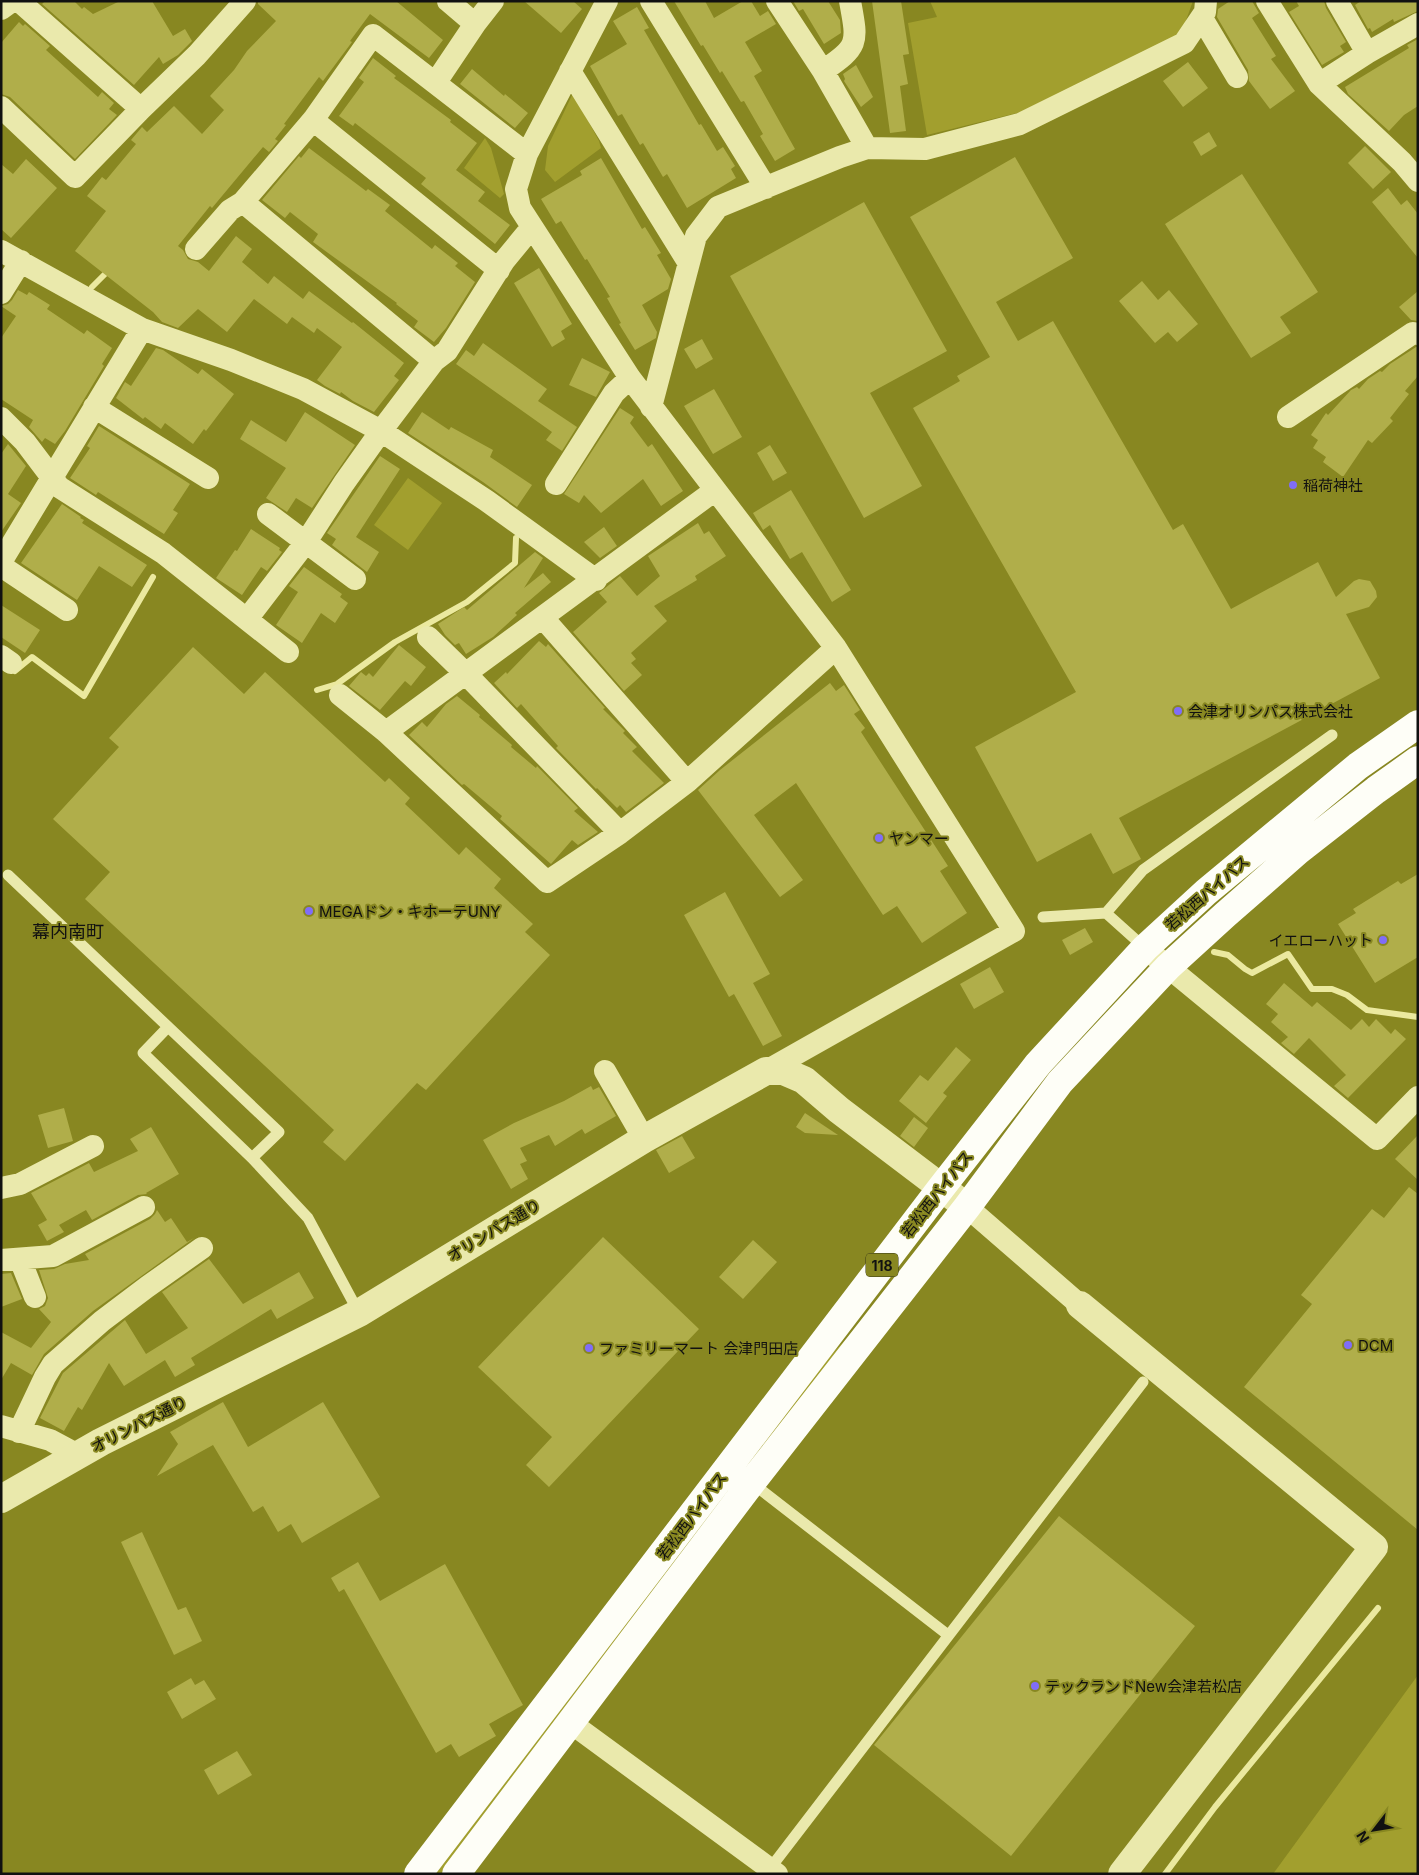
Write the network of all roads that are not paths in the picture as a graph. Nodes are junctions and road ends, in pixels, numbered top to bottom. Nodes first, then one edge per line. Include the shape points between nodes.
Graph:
1 (12, 1) edge
2 (20, 1) edge
3 (245, 1) edge
4 (448, 1) edge
5 (493, 1) edge
6 (650, 1) edge
7 (777, 1) edge
8 (850, 1) edge
9 (1267, 1) edge
10 (1336, 1) edge
11 (602, 3) edge
12 (1, 9) edge
13 (1204, 10) edge
14 (475, 24) junction
15 (1418, 24) edge
16 (1367, 53) junction
17 (570, 71) junction
18 (823, 71) junction
19 (1237, 77) dead end
20 (436, 82) junction
21 (1319, 84) junction
22 (1, 107) edge
23 (141, 109) junction
24 (313, 120) junction
25 (867, 148) junction
26 (526, 154) junction
27 (1410, 156) edge
28 (1418, 180) edge
29 (766, 188) junction
30 (243, 202) junction
31 (532, 227) junction
32 (196, 249) dead end
33 (1, 251) edge
34 (21, 261) junction
35 (688, 262) junction
36 (499, 270) junction
37 (1, 293) edge
38 (142, 330) junction
39 (1418, 334) edge
40 (434, 361) junction
41 (630, 378) junction
42 (94, 407) junction
43 (651, 407) junction
44 (1288, 417) dead end
45 (1, 418) edge
46 (381, 431) junction
47 (52, 477) junction
48 (208, 478) dead end
49 (556, 484) dead end
50 (714, 491) junction
51 (268, 514) dead end
52 (306, 542) junction
53 (1, 564) edge
54 (356, 579) dead end
55 (596, 580) junction
56 (67, 610) dead end
57 (543, 618) junction
58 (247, 619) junction
59 (428, 637) dead end
60 (836, 648) junction
61 (288, 652) dead end
62 (466, 674) junction
63 (340, 695) dead end
64 (1418, 724) edge
65 (386, 732) junction
66 (1332, 735) dead end
67 (1418, 760) edge
68 (687, 782) junction
69 (620, 832) junction
70 (8, 875) dead end
71 (1106, 913) junction
72 (1043, 918) dead end
73 (1145, 948) junction
74 (1168, 968) junction
75 (168, 1026) junction
76 (605, 1071) dead end
77 (766, 1071) junction
78 (1418, 1097) edge
79 (644, 1139) junction
80 (93, 1146) dead end
81 (252, 1158) junction
82 (1, 1188) edge
83 (941, 1188) junction
84 (144, 1207) dead end
85 (967, 1207) junction
86 (202, 1248) dead end
87 (10, 1259) edge
88 (35, 1297) dead end
89 (1080, 1305) joint
90 (359, 1313) junction
91 (1143, 1382) dead end
92 (10, 1429) edge
93 (78, 1455) junction
94 (752, 1482) junction
95 (1, 1499) edge
96 (948, 1635) junction
97 (571, 1723) junction
98 (776, 1868) edge
99 (418, 1874) edge
100 (456, 1874) edge
101 (1122, 1874) edge

1 - 12 street
2 - 23 street
3 - 23 street via 197,55
4 - 14 street
5 - 14 street
6 - 29 street
7 - 18 street
8 - 18 street via 856,31 853,45
9 - 21 street
10 - 16 street
11 - 17 street
13 - 19 street
13 - 25 street via 1184,43 1020,124 924,149
14 - 20 street
15 - 16 street
16 - 21 street
17 - 26 street
17 - 35 street
18 - 25 street
20 - 24 street via 373,35
20 - 26 street
21 - 27 street
22 - 23 street via 75,177
24 - 30 street
24 - 36 street
25 - 29 street
26 - 31 street via 516,189 520,208
27 - 28 street
29 - 35 street via 718,207 696,236
30 - 32 street via 230,210
30 - 40 street
31 - 36 street
31 - 41 street
33 - 34 street
34 - 37 street
34 - 38 street
35 - 43 street
36 - 40 street via 447,351
38 - 42 street
38 - 46 street via 232,360 303,389
39 - 44 street via 1412,333
40 - 46 street
41 - 43 street
41 - 49 street via 614,393
42 - 47 street
42 - 48 street
43 - 50 street
45 - 47 street
46 - 52 street
46 - 55 street
47 - 53 street
47 - 58 street via 59,486 163,554
50 - 55 street
50 - 60 street
51 - 52 street
52 - 54 street
52 - 58 street
53 - 56 street
55 - 57 street
57 - 62 street
57 - 68 street
58 - 61 street
59 - 62 street
60 - 68 street
60 - 77 street via 1014,931
62 - 65 street
62 - 69 street
63 - 65 street
64 - 73 highway, 若松西バイパス / 118 via 1358,766 1206,892
65 - 69 street via 547,882
66 - 71 lane via 1143,870
67 - 74 highway, 若松西バイパス / 118 via 1298,851
68 - 69 street
70 - 75 lane
71 - 72 lane
71 - 73 lane
73 - 74 street
73 - 83 highway, 若松西バイパス / 118 via 1038,1064
74 - 78 street via 1377,1139
74 - 85 highway, 若松西バイパス / 118 via 1060,1082
75 - 81 lane via 143,1053
75 - 81 lane via 279,1132
76 - 79 street
77 - 79 street, オリンパス通り
77 - 83 street via 783,1071 804,1080
79 - 90 street, オリンパス通り
80 - 82 street via 20,1184
81 - 90 lane via 308,1218
83 - 85 street
83 - 99 highway, 若松西バイパス / 118
84 - 87 street via 53,1256
85 - 89 street
85 - 94 highway, 若松西バイパス / 118
86 - 92 street via 102,1321 53,1364
87 - 88 street
89 - 101 street via 1374,1548
90 - 93 street, オリンパス通り
91 - 96 lane
92 - 93 street via 50,1440
93 - 95 street, オリンパス通り
94 - 96 lane
94 - 97 highway, 若松西バイパス / 118
96 - 98 lane
97 - 98 street
97 - 100 highway, 若松西バイパス / 118

